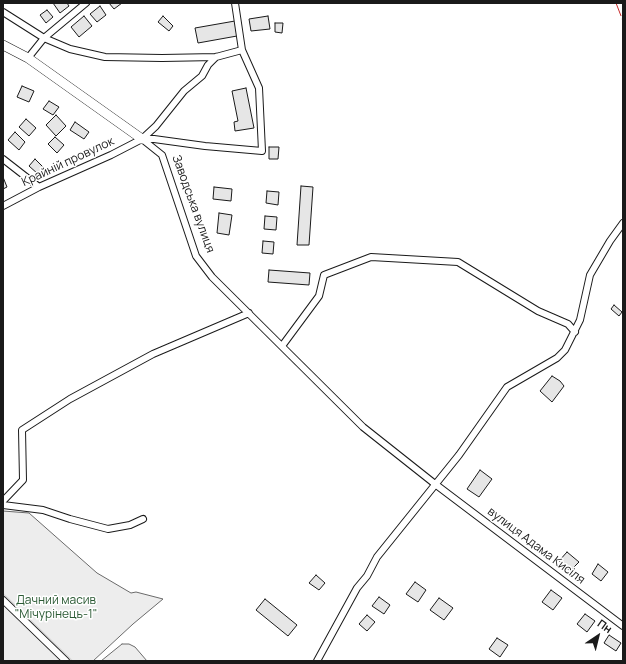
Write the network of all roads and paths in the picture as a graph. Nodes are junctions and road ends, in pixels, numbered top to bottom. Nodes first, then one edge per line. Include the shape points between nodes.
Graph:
1 (86, 3) edge
2 (235, 3) edge
3 (3, 12) edge
4 (44, 38) junction
5 (3, 45) edge
6 (242, 50) junction
7 (216, 57) junction
8 (28, 58) junction
9 (142, 139) junction
10 (3, 159) edge
11 (39, 187) junction
12 (3, 206) edge
13 (623, 223) edge
14 (249, 313) junction
15 (575, 332) junction
16 (284, 348) junction
17 (435, 484) junction
18 (3, 501) edge
19 (3, 505) edge
20 (143, 519) dead end
21 (3, 600) edge
22 (623, 626) edge
23 (66, 661) edge
24 (317, 661) edge

1 - 4 street
2 - 6 street
3 - 4 street
4 - 7 street via 70,49 105,57
4 - 8 street
5 - 8 street, Заводська вулиця
6 - 7 street
6 - 9 street, Заводська вулиця via 259,88 262,151
7 - 9 street via 202,76 184,91
8 - 9 street, Заводська вулиця
9 - 11 street, Крайній провулок
9 - 14 street, Заводська вулиця via 162,155 196,256 212,278
10 - 11 street
11 - 12 street, Крайній провулок
13 - 15 street via 590,275
14 - 16 street, Заводська вулиця
14 - 18 street via 153,354 70,399 22,430 23,480
15 - 16 street via 568,324 538,310 458,262 371,257 324,275 319,296
15 - 17 street via 565,350 557,358 508,387
16 - 17 street, вулиця Адама Кисіля via 363,427
17 - 22 street, вулиця Адама Кисіля
17 - 24 street via 377,557
19 - 20 street via 43,510 108,529 130,525
21 - 23 street

